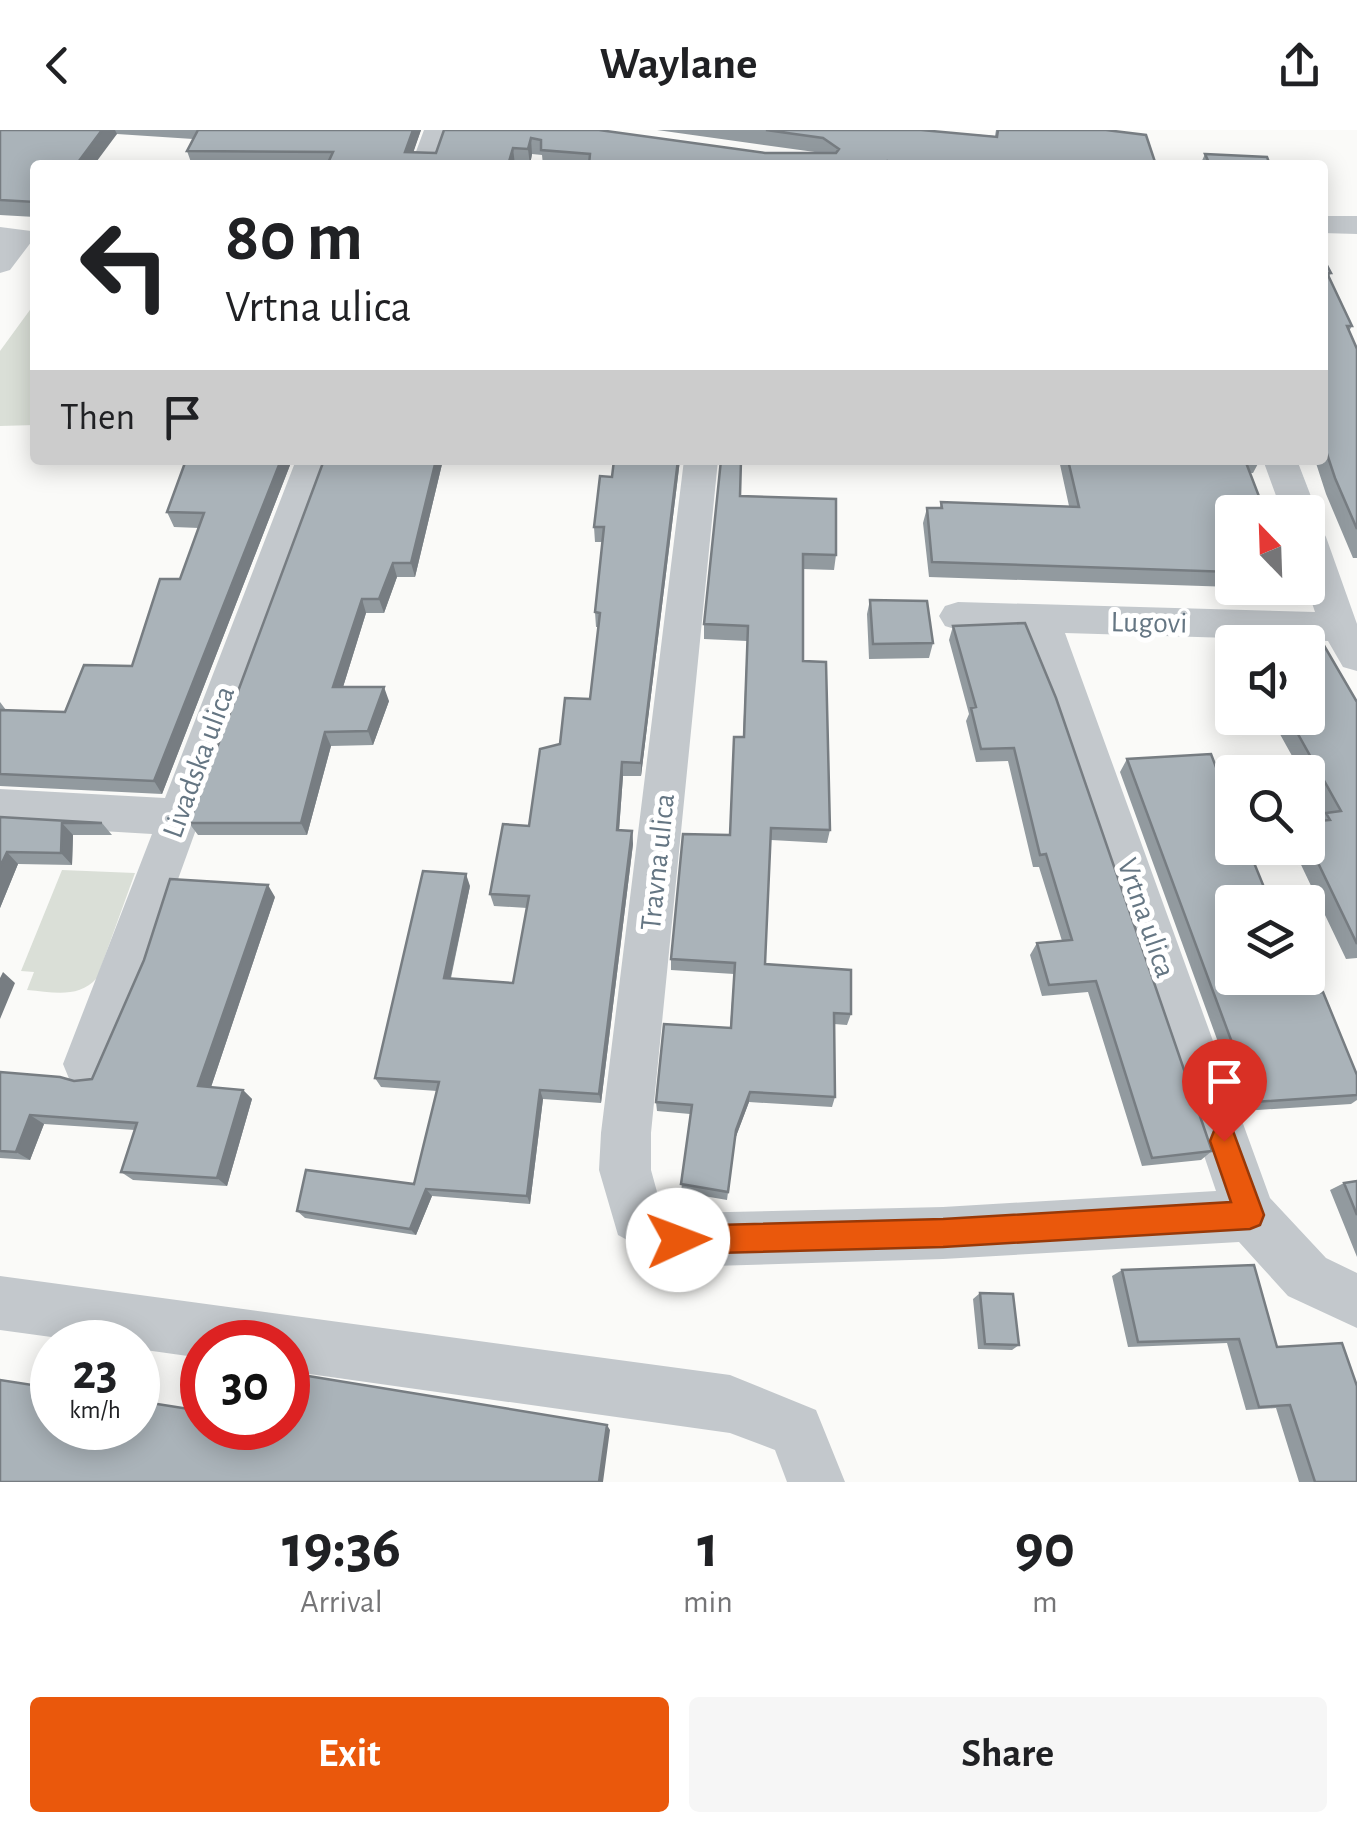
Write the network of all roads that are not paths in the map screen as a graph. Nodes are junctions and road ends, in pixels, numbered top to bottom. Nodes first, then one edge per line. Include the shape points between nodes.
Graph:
1 (437, 130) edge
2 (426, 160) edge
3 (1328, 224) edge
4 (1357, 225) edge
5 (0, 236) edge
6 (0, 264) edge
7 (311, 465) edge
8 (700, 465) edge
9 (1282, 465) edge
10 (1293, 495) edge
11 (1325, 582) edge
12 (958, 616) dead end
13 (1042, 621) junction
14 (1348, 642) edge
15 (0, 807) edge
16 (178, 817) junction
17 (87, 1064) dead end
18 (1250, 1215) junction
19 (1357, 1300) edge
20 (0, 1303) edge
21 (180, 1328) edge
22 (310, 1346) edge
23 (816, 1482) edge

1 - 2 street
3 - 4 street
5 - 6 street via 21,237
7 - 16 street, Livadska ulica
8 - 18 street, Travna ulica via 626,1133 625,1170 637,1216 678,1240
9 - 10 street
11 - 14 street
12 - 13 street, Lugovi
13 - 14 street, Lugovi
13 - 18 street, Vrtna ulica
15 - 16 street
16 - 17 street, Livadska ulica
18 - 19 street, Vrtna ulica via 1307,1277
20 - 21 street
22 - 23 street via 730,1404 796,1430

